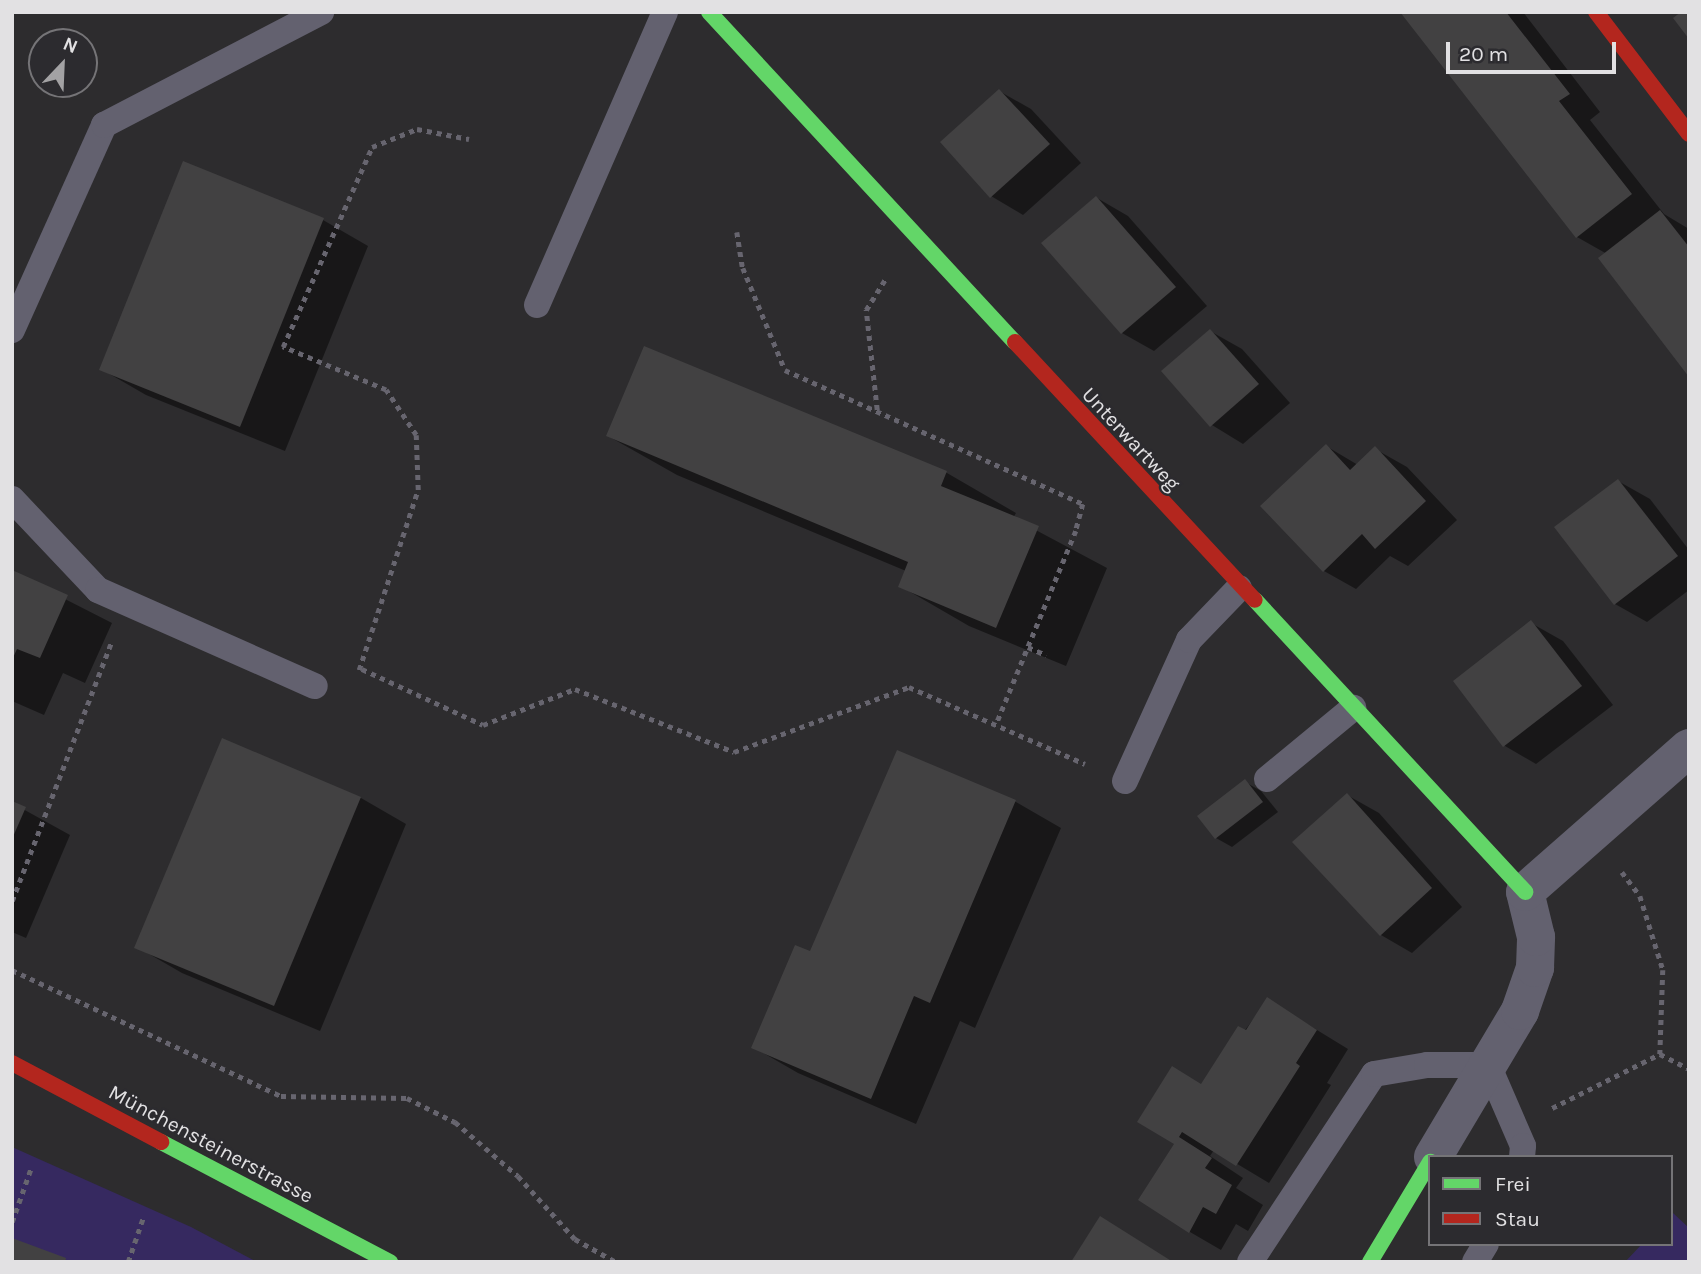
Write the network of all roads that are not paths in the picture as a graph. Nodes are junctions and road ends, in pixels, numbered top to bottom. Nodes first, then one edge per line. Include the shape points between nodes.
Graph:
1 (321, 12) edge
2 (665, 12) edge
3 (709, 12) edge
4 (1596, 12) edge
5 (1689, 134) edge
6 (537, 305) dead end
7 (12, 330) edge
8 (12, 499) edge
9 (1239, 588) junction
10 (315, 686) road end
11 (1353, 708) junction
12 (1689, 748) edge
13 (1267, 779) dead end
14 (1125, 781) road end
15 (1525, 892) junction
16 (12, 1063) edge
17 (1488, 1065) junction
18 (1434, 1155) edge
19 (1522, 1155) edge
20 (1428, 1164) edge
21 (1485, 1246) edge
22 (390, 1262) edge
23 (1250, 1262) edge
24 (1370, 1262) edge
25 (1475, 1262) edge

1 - 7 lane via 104,125
2 - 6 lane
3 - 9 street, Unterwartweg
4 - 5 street
8 - 10 lane via 98,590
9 - 11 street, Unterwartweg
9 - 14 lane via 1189,640
11 - 13 lane
11 - 15 street, Unterwartweg
12 - 15 street
15 - 17 street via 1536,937 1535,968 1520,1011
16 - 22 street, Münchensteinerstrasse
17 - 18 street
17 - 19 lane via 1523,1146
17 - 23 lane via 1427,1065 1374,1074
20 - 24 street
21 - 25 lane

